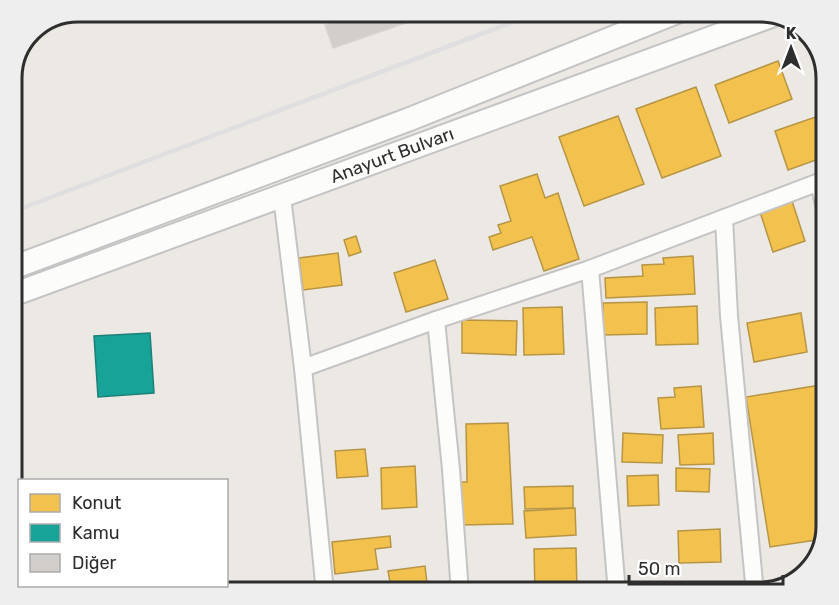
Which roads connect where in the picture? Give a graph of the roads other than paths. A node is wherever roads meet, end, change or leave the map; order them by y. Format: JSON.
{"nodes":[{"id":1,"x":652,"y":22,"type":"edge"},
{"id":2,"x":755,"y":22,"type":"edge"},
{"id":3,"x":816,"y":183,"type":"edge"},
{"id":4,"x":282,"y":197,"type":"junction"},
{"id":5,"x":724,"y":218,"type":"junction"},
{"id":6,"x":23,"y":264,"type":"edge"},
{"id":7,"x":590,"y":268,"type":"junction"},
{"id":8,"x":23,"y":291,"type":"edge"},
{"id":9,"x":436,"y":320,"type":"junction"},
{"id":10,"x":303,"y":368,"type":"junction"},
{"id":11,"x":324,"y":582,"type":"edge"},
{"id":12,"x":459,"y":582,"type":"edge"},
{"id":13,"x":616,"y":582,"type":"edge"},
{"id":14,"x":754,"y":582,"type":"edge"}],
"edges":[{"from":1,"to":6,"type":"main road","name":"Anayurt Bulvarı"},
{"from":2,"to":4,"type":"main road","name":"Anayurt Bulvarı"},
{"from":3,"to":5,"type":"street"},
{"from":4,"to":8,"type":"main road","name":"Anayurt Bulvarı"},
{"from":4,"to":10,"type":"street"},
{"from":5,"to":7,"type":"street"},
{"from":5,"to":14,"type":"street"},
{"from":7,"to":9,"type":"street"},
{"from":7,"to":13,"type":"street"},
{"from":9,"to":10,"type":"street"},
{"from":9,"to":12,"type":"street"},
{"from":10,"to":11,"type":"street"}]}
